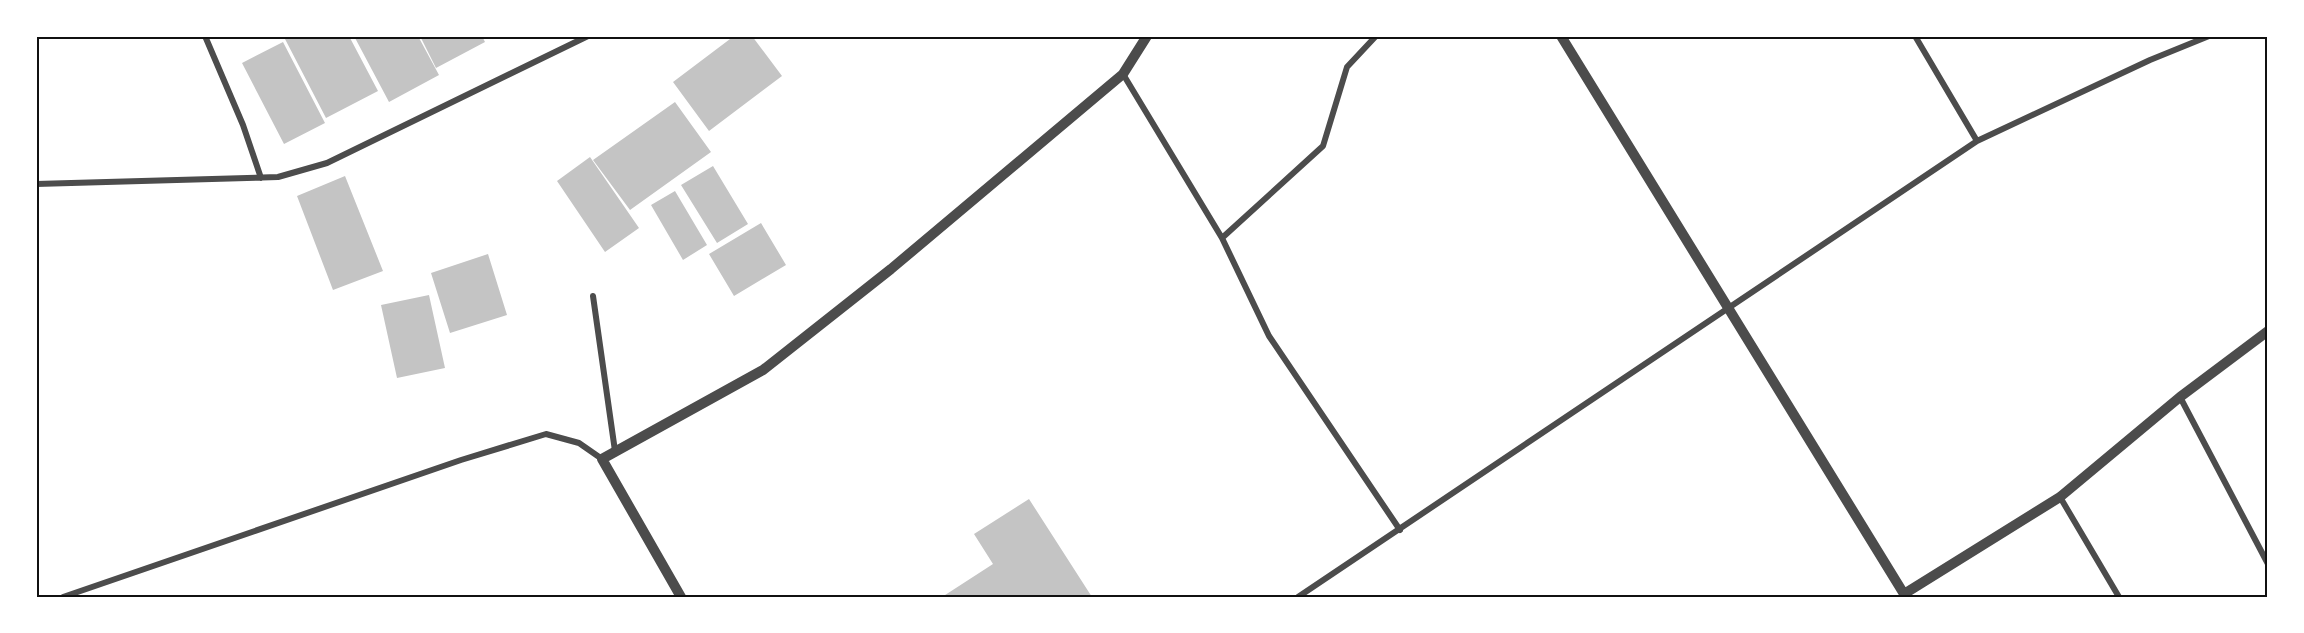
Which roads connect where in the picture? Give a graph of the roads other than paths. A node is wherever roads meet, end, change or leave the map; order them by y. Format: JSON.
{"nodes":[{"id":1,"x":205,"y":36,"type":"edge"},
{"id":2,"x":588,"y":36,"type":"edge"},
{"id":3,"x":1147,"y":36,"type":"edge"},
{"id":4,"x":1376,"y":36,"type":"edge"},
{"id":5,"x":1561,"y":36,"type":"edge"},
{"id":6,"x":1915,"y":36,"type":"edge"},
{"id":7,"x":2209,"y":36,"type":"edge"},
{"id":8,"x":1123,"y":74,"type":"junction"},
{"id":9,"x":1977,"y":141,"type":"junction"},
{"id":10,"x":261,"y":178,"type":"junction"},
{"id":11,"x":36,"y":184,"type":"edge"},
{"id":12,"x":1222,"y":238,"type":"junction"},
{"id":13,"x":593,"y":296,"type":"dead end"},
{"id":14,"x":1729,"y":308,"type":"junction"},
{"id":15,"x":2268,"y":331,"type":"edge"},
{"id":16,"x":2181,"y":397,"type":"junction"},
{"id":17,"x":615,"y":451,"type":"junction"},
{"id":18,"x":602,"y":459,"type":"junction"},
{"id":19,"x":2060,"y":496,"type":"junction"},
{"id":20,"x":1400,"y":530,"type":"junction"},
{"id":21,"x":2268,"y":564,"type":"edge"},
{"id":22,"x":1902,"y":596,"type":"edge"},
{"id":23,"x":63,"y":597,"type":"edge"},
{"id":24,"x":681,"y":597,"type":"edge"},
{"id":25,"x":1298,"y":597,"type":"edge"},
{"id":26,"x":2119,"y":597,"type":"edge"}],
"edges":[{"from":1,"to":10,"type":"street"},
{"from":2,"to":10,"type":"street"},
{"from":3,"to":8,"type":"street"},
{"from":4,"to":12,"type":"street"},
{"from":5,"to":14,"type":"street"},
{"from":6,"to":9,"type":"street"},
{"from":7,"to":9,"type":"street"},
{"from":8,"to":12,"type":"street"},
{"from":8,"to":17,"type":"street"},
{"from":9,"to":14,"type":"street"},
{"from":10,"to":11,"type":"street"},
{"from":12,"to":20,"type":"street"},
{"from":13,"to":17,"type":"street"},
{"from":14,"to":20,"type":"street"},
{"from":14,"to":22,"type":"street"},
{"from":15,"to":16,"type":"street"},
{"from":16,"to":19,"type":"street"},
{"from":16,"to":21,"type":"street"},
{"from":17,"to":18,"type":"street"},
{"from":18,"to":23,"type":"street"},
{"from":18,"to":24,"type":"street"},
{"from":19,"to":22,"type":"street"},
{"from":19,"to":26,"type":"street"},
{"from":20,"to":25,"type":"street"}]}
